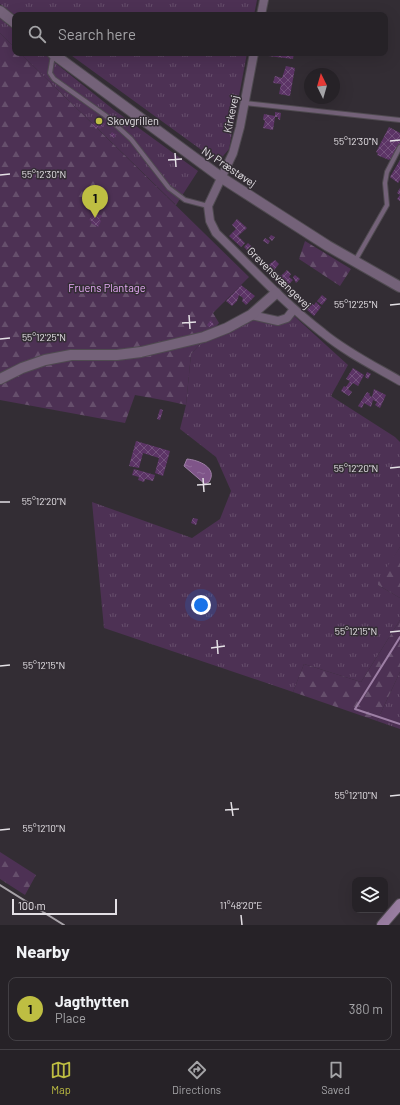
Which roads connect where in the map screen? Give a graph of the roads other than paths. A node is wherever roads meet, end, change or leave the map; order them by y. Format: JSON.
{"nodes":[{"id":1,"x":264,"y":0,"type":"edge"},
{"id":2,"x":0,"y":11,"type":"edge"},
{"id":3,"x":262,"y":12,"type":"edge"},
{"id":4,"x":12,"y":21,"type":"edge"},
{"id":5,"x":52,"y":56,"type":"edge"},
{"id":6,"x":55,"y":56,"type":"edge"},
{"id":7,"x":253,"y":56,"type":"edge"},
{"id":8,"x":245,"y":103,"type":"junction"},
{"id":9,"x":400,"y":120,"type":"edge"},
{"id":10,"x":400,"y":147,"type":"edge"},
{"id":11,"x":222,"y":178,"type":"junction"},
{"id":12,"x":208,"y":206,"type":"junction"},
{"id":13,"x":354,"y":261,"type":"junction"},
{"id":14,"x":400,"y":287,"type":"edge"},
{"id":15,"x":276,"y":293,"type":"junction"},
{"id":16,"x":294,"y":309,"type":"junction"},
{"id":17,"x":251,"y":315,"type":"junction"},
{"id":18,"x":0,"y":379,"type":"edge"},
{"id":19,"x":400,"y":381,"type":"edge"},
{"id":20,"x":400,"y":904,"type":"edge"},
{"id":21,"x":382,"y":925,"type":"edge"}],
"edges":[{"from":1,"to":3,"type":"street"},
{"from":2,"to":4,"type":"street"},
{"from":5,"to":12,"type":"lane","name":"Ny Præstøvej"},
{"from":6,"to":11,"type":"street","name":"Ny Præstøvej"},
{"from":7,"to":8,"type":"street","name":"Kirkevej"},
{"from":8,"to":9,"type":"lane"},
{"from":8,"to":11,"type":"street","name":"Kirkevej"},
{"from":10,"to":13,"type":"lane"},
{"from":11,"to":12,"type":"street"},
{"from":11,"to":13,"type":"street","name":"Ny Præstøvej"},
{"from":12,"to":15,"type":"street","name":"Grevensvængevej"},
{"from":13,"to":14,"type":"street","name":"Ny Præstøvej"},
{"from":15,"to":16,"type":"street","name":"Grevensvængevej"},
{"from":15,"to":17,"type":"street"},
{"from":16,"to":17,"type":"street"},
{"from":16,"to":19,"type":"street","name":"Grevensvængevej"},
{"from":17,"to":18,"type":"street"},
{"from":20,"to":21,"type":"main road"}]}
